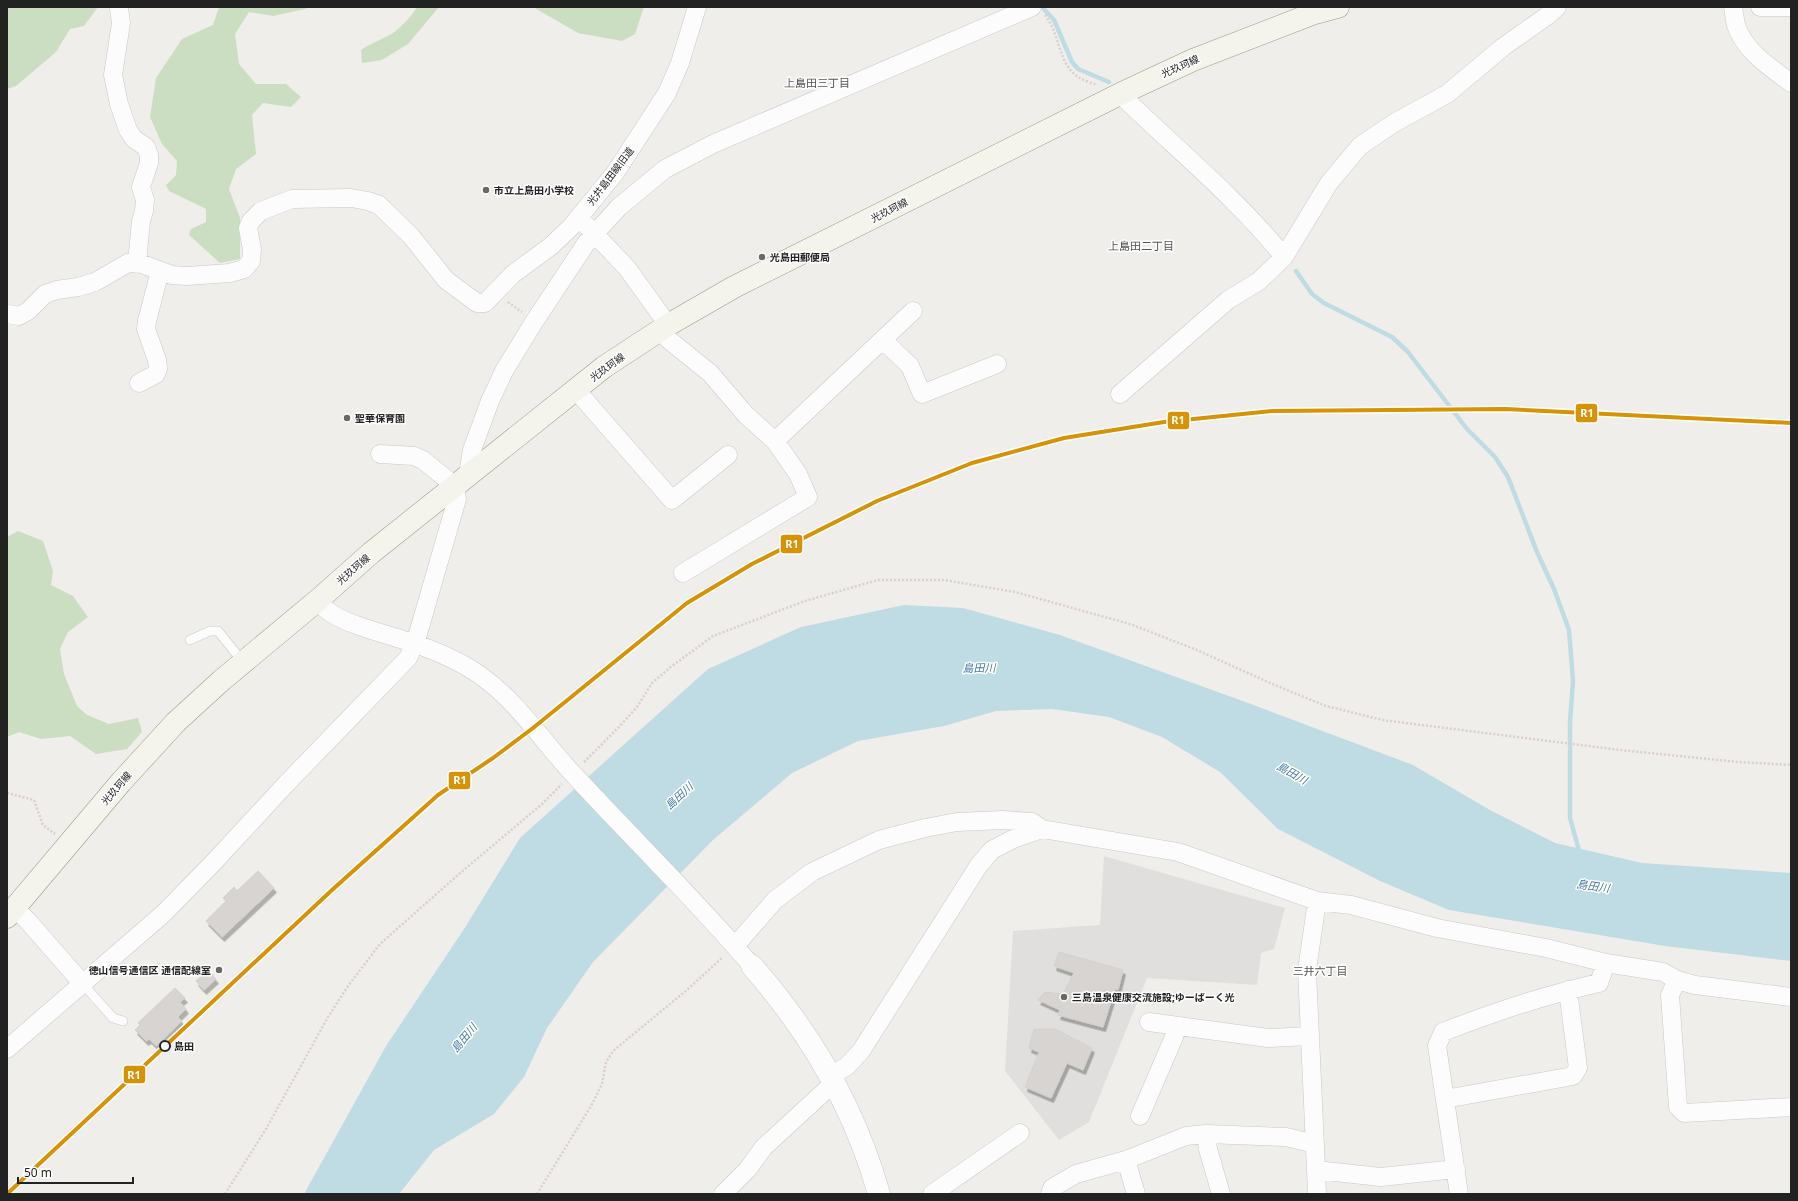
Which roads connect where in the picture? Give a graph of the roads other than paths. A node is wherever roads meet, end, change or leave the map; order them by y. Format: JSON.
{"nodes":[{"id":1,"x":697,"y":7,"type":"edge"},
{"id":2,"x":1338,"y":7,"type":"edge"},
{"id":3,"x":1558,"y":7,"type":"edge"},
{"id":4,"x":1734,"y":7,"type":"edge"},
{"id":5,"x":1760,"y":7,"type":"edge"},
{"id":6,"x":119,"y":8,"type":"edge"},
{"id":7,"x":1791,"y":8,"type":"edge"},
{"id":8,"x":1036,"y":9,"type":"edge"},
{"id":9,"x":1306,"y":11,"type":"edge"},
{"id":10,"x":1791,"y":83,"type":"edge"},
{"id":11,"x":1120,"y":94,"type":"junction"},
{"id":12,"x":579,"y":218,"type":"junction"},
{"id":13,"x":594,"y":233,"type":"junction"},
{"id":14,"x":1284,"y":257,"type":"junction"},
{"id":15,"x":137,"y":263,"type":"junction"},
{"id":16,"x":160,"y":271,"type":"junction"},
{"id":17,"x":913,"y":312,"type":"dead end"},
{"id":18,"x":7,"y":314,"type":"edge"},
{"id":19,"x":664,"y":328,"type":"junction"},
{"id":20,"x":883,"y":340,"type":"junction"},
{"id":21,"x":997,"y":364,"type":"dead end"},
{"id":22,"x":138,"y":383,"type":"dead end"},
{"id":23,"x":576,"y":390,"type":"junction"},
{"id":24,"x":1120,"y":394,"type":"dead end"},
{"id":25,"x":775,"y":441,"type":"junction"},
{"id":26,"x":380,"y":454,"type":"dead end"},
{"id":27,"x":728,"y":455,"type":"dead end"},
{"id":28,"x":462,"y":481,"type":"junction"},
{"id":29,"x":683,"y":572,"type":"dead end"},
{"id":30,"x":318,"y":600,"type":"junction"},
{"id":31,"x":190,"y":640,"type":"dead end"},
{"id":32,"x":415,"y":644,"type":"junction"},
{"id":33,"x":243,"y":662,"type":"junction"},
{"id":34,"x":1042,"y":829,"type":"junction"},
{"id":35,"x":1317,"y":901,"type":"junction"},
{"id":36,"x":11,"y":913,"type":"edge"},
{"id":37,"x":730,"y":940,"type":"junction"},
{"id":38,"x":1606,"y":963,"type":"junction"},
{"id":39,"x":752,"y":966,"type":"joint"},
{"id":40,"x":1677,"y":980,"type":"junction"},
{"id":41,"x":82,"y":983,"type":"junction"},
{"id":42,"x":1568,"y":990,"type":"junction"},
{"id":43,"x":1791,"y":997,"type":"edge"},
{"id":44,"x":123,"y":1021,"type":"dead end"},
{"id":45,"x":1149,"y":1022,"type":"dead end"},
{"id":46,"x":1177,"y":1026,"type":"junction"},
{"id":47,"x":1310,"y":1036,"type":"junction"},
{"id":48,"x":7,"y":1049,"type":"edge"},
{"id":49,"x":833,"y":1080,"type":"junction"},
{"id":50,"x":1445,"y":1099,"type":"junction"},
{"id":51,"x":1791,"y":1107,"type":"edge"},
{"id":52,"x":1140,"y":1116,"type":"dead end"},
{"id":53,"x":1020,"y":1132,"type":"dead end"},
{"id":54,"x":1206,"y":1134,"type":"junction"},
{"id":55,"x":1315,"y":1144,"type":"junction"},
{"id":56,"x":1126,"y":1160,"type":"junction"},
{"id":57,"x":1456,"y":1169,"type":"junction"},
{"id":58,"x":1316,"y":1170,"type":"junction"},
{"id":59,"x":723,"y":1194,"type":"edge"},
{"id":60,"x":879,"y":1194,"type":"edge"},
{"id":61,"x":932,"y":1194,"type":"edge"},
{"id":62,"x":1050,"y":1194,"type":"edge"},
{"id":63,"x":1136,"y":1194,"type":"edge"},
{"id":64,"x":1221,"y":1194,"type":"edge"},
{"id":65,"x":1317,"y":1194,"type":"edge"},
{"id":66,"x":1459,"y":1194,"type":"edge"}],
"edges":[{"from":1,"to":12,"type":"street","name":"光井島田線旧道"},
{"from":2,"to":9,"type":"main road","name":"光玖珂線"},
{"from":3,"to":14,"type":"street"},
{"from":4,"to":10,"type":"street"},
{"from":5,"to":7,"type":"street"},
{"from":6,"to":15,"type":"street"},
{"from":8,"to":13,"type":"street"},
{"from":9,"to":11,"type":"main road","name":"光玖珂線"},
{"from":11,"to":14,"type":"street"},
{"from":11,"to":19,"type":"main road","name":"光玖珂線"},
{"from":12,"to":13,"type":"street"},
{"from":12,"to":16,"type":"street","name":"光井島田線旧道"},
{"from":13,"to":19,"type":"street"},
{"from":13,"to":28,"type":"street"},
{"from":14,"to":24,"type":"street"},
{"from":15,"to":16,"type":"street","name":"光井島田線旧道"},
{"from":15,"to":18,"type":"street"},
{"from":16,"to":22,"type":"street"},
{"from":17,"to":20,"type":"street"},
{"from":19,"to":23,"type":"main road","name":"光玖珂線"},
{"from":19,"to":25,"type":"street"},
{"from":20,"to":21,"type":"street"},
{"from":20,"to":25,"type":"street"},
{"from":23,"to":27,"type":"street"},
{"from":23,"to":28,"type":"main road","name":"光玖珂線"},
{"from":25,"to":29,"type":"street"},
{"from":26,"to":28,"type":"street"},
{"from":28,"to":30,"type":"main road","name":"光玖珂線"},
{"from":28,"to":32,"type":"street"},
{"from":30,"to":32,"type":"street"},
{"from":30,"to":33,"type":"main road","name":"光玖珂線"},
{"from":31,"to":33,"type":"lane"},
{"from":32,"to":37,"type":"street"},
{"from":32,"to":41,"type":"street"},
{"from":33,"to":36,"type":"main road","name":"光玖珂線"},
{"from":34,"to":35,"type":"street"},
{"from":34,"to":37,"type":"street"},
{"from":34,"to":49,"type":"street"},
{"from":35,"to":38,"type":"street"},
{"from":35,"to":47,"type":"street"},
{"from":36,"to":41,"type":"street"},
{"from":37,"to":39,"type":"street"},
{"from":38,"to":40,"type":"street"},
{"from":38,"to":42,"type":"street"},
{"from":39,"to":49,"type":"street"},
{"from":40,"to":43,"type":"street"},
{"from":40,"to":51,"type":"street"},
{"from":41,"to":44,"type":"lane"},
{"from":41,"to":48,"type":"street"},
{"from":42,"to":50,"type":"street"},
{"from":42,"to":50,"type":"street"},
{"from":45,"to":46,"type":"street"},
{"from":46,"to":47,"type":"street"},
{"from":46,"to":52,"type":"street"},
{"from":47,"to":55,"type":"street"},
{"from":49,"to":59,"type":"street"},
{"from":49,"to":60,"type":"street"},
{"from":50,"to":57,"type":"street"},
{"from":53,"to":61,"type":"street"},
{"from":54,"to":55,"type":"street"},
{"from":54,"to":56,"type":"street"},
{"from":54,"to":64,"type":"street"},
{"from":55,"to":58,"type":"street"},
{"from":56,"to":62,"type":"street"},
{"from":56,"to":63,"type":"street"},
{"from":57,"to":58,"type":"street"},
{"from":57,"to":66,"type":"street"},
{"from":58,"to":65,"type":"street"}]}
